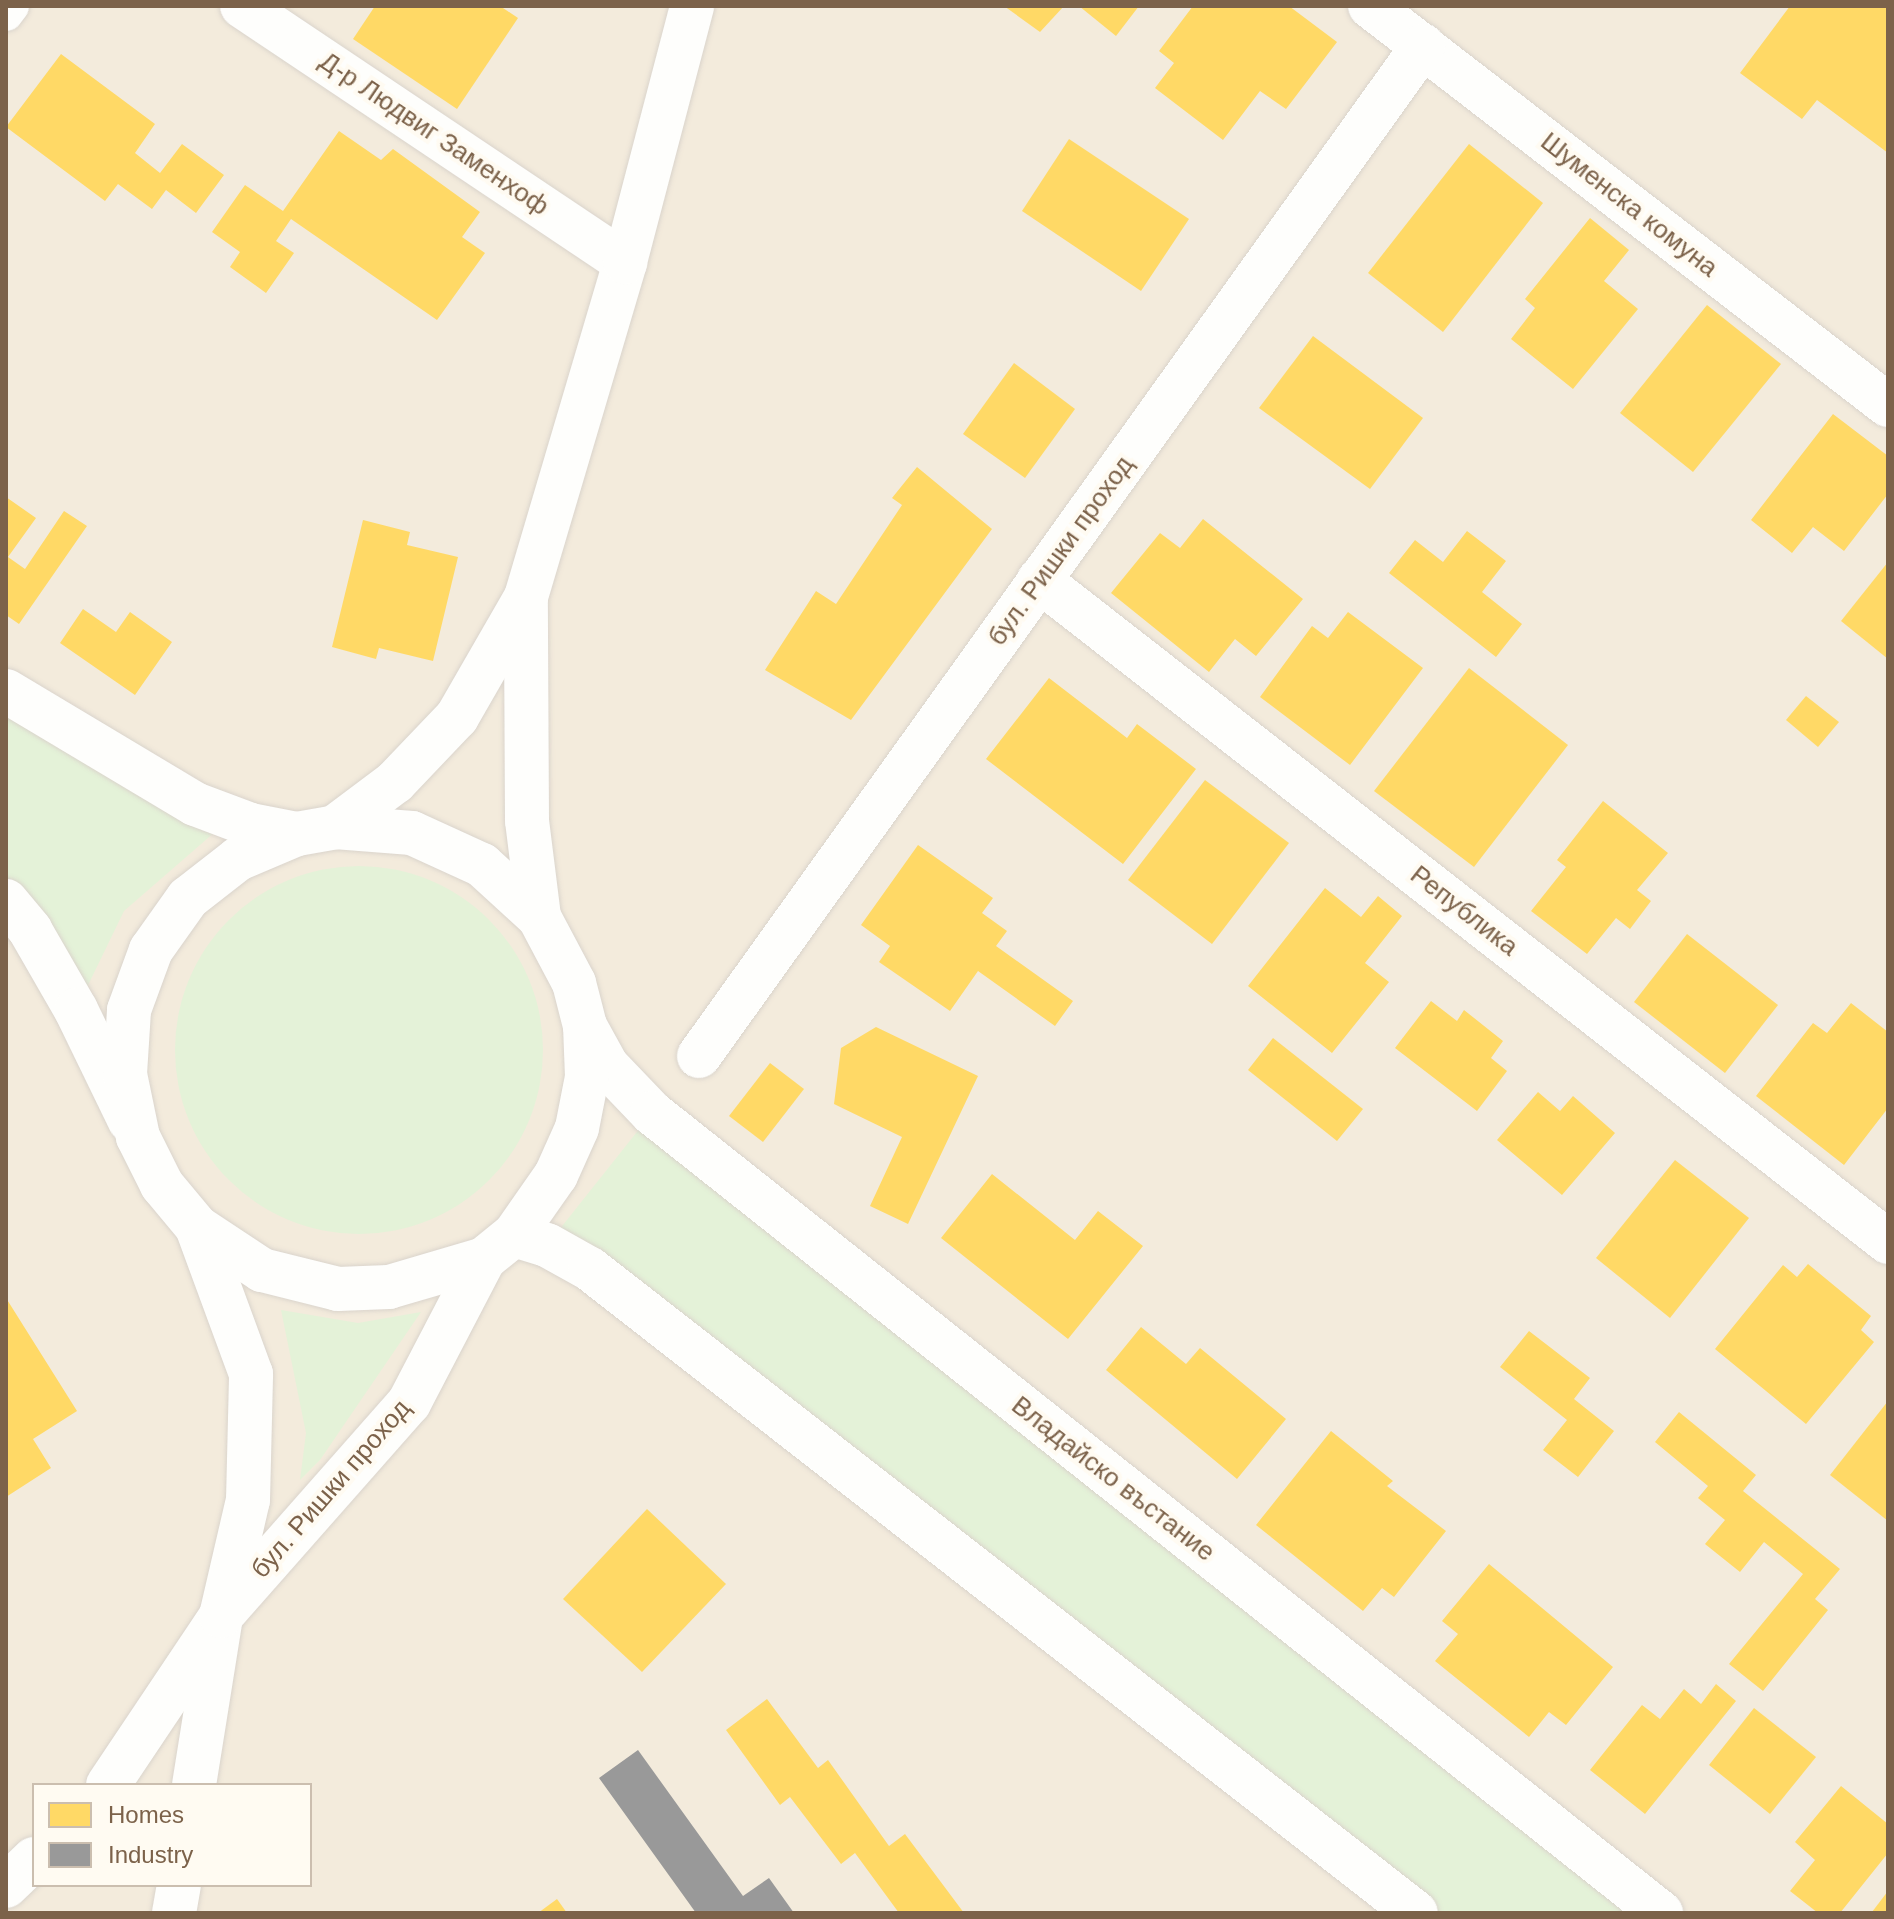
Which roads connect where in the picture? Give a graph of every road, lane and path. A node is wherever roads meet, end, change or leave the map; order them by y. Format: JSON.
{"nodes":[{"id":1,"x":12,"y":6,"type":"edge"},
{"id":2,"x":242,"y":6,"type":"edge"},
{"id":3,"x":692,"y":6,"type":"edge"},
{"id":4,"x":1370,"y":6,"type":"edge"},
{"id":5,"x":6,"y":14,"type":"edge"},
{"id":6,"x":1423,"y":46,"type":"junction"},
{"id":7,"x":625,"y":262,"type":"junction"},
{"id":8,"x":1888,"y":405,"type":"edge"},
{"id":9,"x":1039,"y":580,"type":"junction"},
{"id":10,"x":526,"y":597,"type":"junction"},
{"id":11,"x":6,"y":691,"type":"edge"},
{"id":12,"x":316,"y":831,"type":"junction"},
{"id":13,"x":6,"y":901,"type":"edge"},
{"id":14,"x":539,"y":917,"type":"junction"},
{"id":15,"x":585,"y":1026,"type":"junction"},
{"id":16,"x":699,"y":1056,"type":"dead end"},
{"id":17,"x":138,"y":1137,"type":"junction"},
{"id":18,"x":197,"y":1227,"type":"junction"},
{"id":19,"x":1888,"y":1242,"type":"edge"},
{"id":20,"x":499,"y":1247,"type":"junction"},
{"id":21,"x":221,"y":1616,"type":"junction"},
{"id":22,"x":109,"y":1783,"type":"edge"},
{"id":23,"x":194,"y":1783,"type":"edge"},
{"id":24,"x":32,"y":1861,"type":"edge"},
{"id":25,"x":6,"y":1886,"type":"edge"},
{"id":26,"x":179,"y":1887,"type":"edge"},
{"id":27,"x":174,"y":1913,"type":"edge"},
{"id":28,"x":1416,"y":1913,"type":"edge"},
{"id":29,"x":1661,"y":1913,"type":"edge"}],
"edges":[{"from":1,"to":5,"type":"lane"},
{"from":2,"to":7,"type":"street","name":"Д-р Людвиг Заменхоф"},
{"from":3,"to":7,"type":"street","name":"бул. Ришки проход"},
{"from":4,"to":6,"type":"street","name":"Шуменска комуна"},
{"from":6,"to":8,"type":"street","name":"Шуменска комуна"},
{"from":6,"to":9,"type":"street","name":"бул. Ришки проход"},
{"from":7,"to":10,"type":"street","name":"бул. Ришки проход"},
{"from":9,"to":16,"type":"street","name":"бул. Ришки проход"},
{"from":9,"to":19,"type":"street","name":"Република"},
{"from":10,"to":12,"type":"street","name":"бул. Ришки проход"},
{"from":10,"to":14,"type":"street","name":"бул. Ришки проход"},
{"from":11,"to":12,"type":"street"},
{"from":12,"to":14,"type":"street"},
{"from":12,"to":17,"type":"street","name":"бул. Ришки проход"},
{"from":13,"to":17,"type":"street"},
{"from":14,"to":15,"type":"street","name":"бул. Ришки проход"},
{"from":15,"to":20,"type":"street","name":"бул. Ришки проход"},
{"from":15,"to":29,"type":"street","name":"Владайско въстание"},
{"from":17,"to":18,"type":"street","name":"бул. Ришки проход"},
{"from":18,"to":20,"type":"street"},
{"from":18,"to":21,"type":"street","name":"бул. Ришки проход"},
{"from":20,"to":21,"type":"street","name":"бул. Ришки проход"},
{"from":20,"to":28,"type":"street"},
{"from":21,"to":22,"type":"street","name":"бул. Ришки проход"},
{"from":21,"to":23,"type":"street"},
{"from":24,"to":25,"type":"street"},
{"from":26,"to":27,"type":"street"}]}
